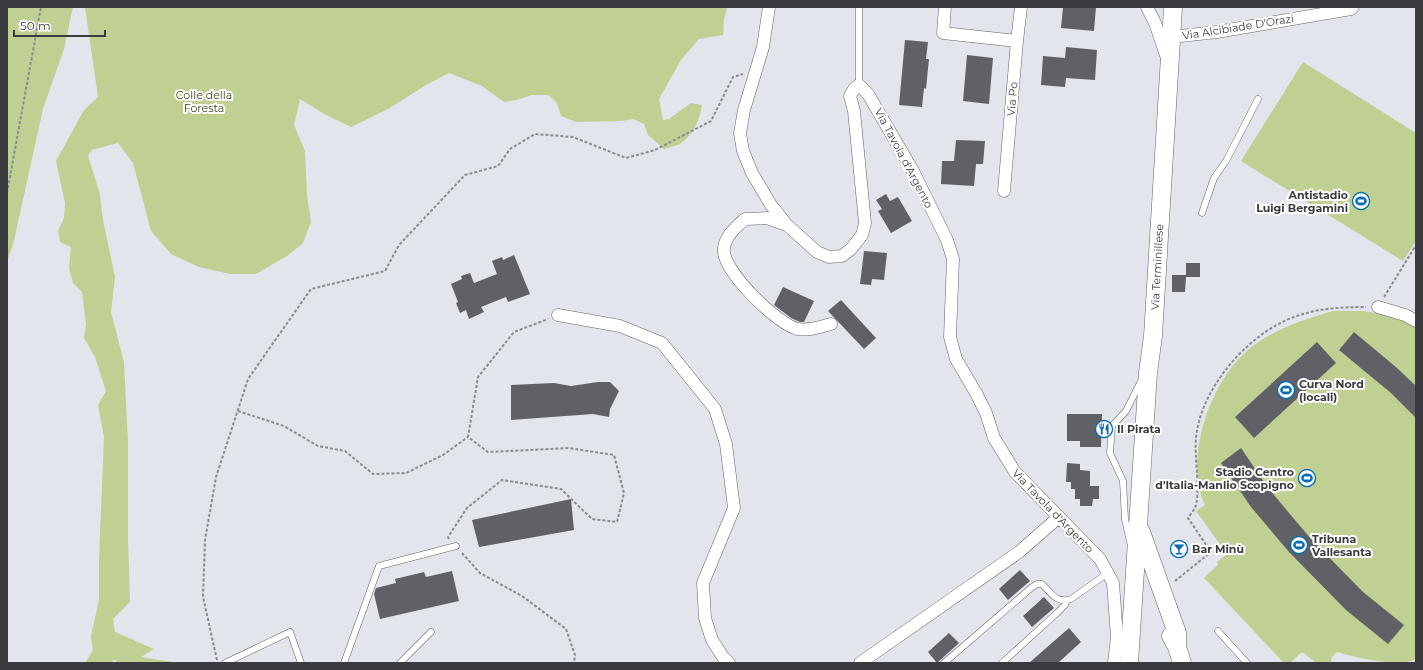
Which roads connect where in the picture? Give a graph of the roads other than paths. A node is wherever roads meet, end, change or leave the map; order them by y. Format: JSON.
{"nodes":[{"id":1,"x":769,"y":7,"type":"edge"},
{"id":2,"x":859,"y":7,"type":"edge"},
{"id":3,"x":945,"y":7,"type":"edge"},
{"id":4,"x":1021,"y":7,"type":"edge"},
{"id":5,"x":1147,"y":7,"type":"edge"},
{"id":6,"x":1173,"y":7,"type":"edge"},
{"id":7,"x":1353,"y":7,"type":"edge"},
{"id":8,"x":1171,"y":37,"type":"junction"},
{"id":9,"x":1017,"y":41,"type":"junction"},
{"id":10,"x":1169,"y":64,"type":"junction"},
{"id":11,"x":859,"y":85,"type":"junction"},
{"id":12,"x":1258,"y":99,"type":"dead end"},
{"id":13,"x":1004,"y":191,"type":"dead end"},
{"id":14,"x":1202,"y":214,"type":"dead end"},
{"id":15,"x":787,"y":225,"type":"junction"},
{"id":16,"x":1378,"y":307,"type":"road end"},
{"id":17,"x":558,"y":315,"type":"road end"},
{"id":18,"x":1416,"y":321,"type":"edge"},
{"id":19,"x":831,"y":324,"type":"dead end"},
{"id":20,"x":1148,"y":373,"type":"junction"},
{"id":21,"x":1058,"y":517,"type":"junction"},
{"id":22,"x":1138,"y":526,"type":"junction"},
{"id":23,"x":1137,"y":544,"type":"junction"},
{"id":24,"x":456,"y":546,"type":"road end"},
{"id":25,"x":1108,"y":574,"type":"junction"},
{"id":26,"x":1134,"y":590,"type":"junction"},
{"id":27,"x":1066,"y":601,"type":"junction"},
{"id":28,"x":1218,"y":631,"type":"dead end"},
{"id":29,"x":431,"y":632,"type":"dead end"},
{"id":30,"x":1179,"y":655,"type":"edge"},
{"id":31,"x":225,"y":663,"type":"edge"},
{"id":32,"x":301,"y":663,"type":"edge"},
{"id":33,"x":344,"y":663,"type":"edge"},
{"id":34,"x":400,"y":663,"type":"edge"},
{"id":35,"x":729,"y":663,"type":"edge"},
{"id":36,"x":860,"y":663,"type":"edge"},
{"id":37,"x":944,"y":663,"type":"edge"},
{"id":38,"x":1002,"y":663,"type":"edge"},
{"id":39,"x":1114,"y":663,"type":"edge"},
{"id":40,"x":1129,"y":663,"type":"edge"},
{"id":41,"x":1247,"y":663,"type":"edge"}],
"edges":[{"from":1,"to":15,"type":"street"},
{"from":2,"to":11,"type":"lane"},
{"from":3,"to":9,"type":"street"},
{"from":4,"to":9,"type":"street","name":"Via Po"},
{"from":5,"to":10,"type":"street"},
{"from":6,"to":8,"type":"main road","name":"Via Terminillese"},
{"from":7,"to":8,"type":"street","name":"Via Alcibiade D'Orazi"},
{"from":8,"to":10,"type":"main road","name":"Via Terminillese"},
{"from":9,"to":13,"type":"street","name":"Via Po"},
{"from":10,"to":20,"type":"main road","name":"Via Terminillese"},
{"from":11,"to":15,"type":"street"},
{"from":11,"to":21,"type":"street","name":"Via Tavola d'Argento"},
{"from":12,"to":14,"type":"lane"},
{"from":15,"to":19,"type":"street"},
{"from":16,"to":18,"type":"street"},
{"from":17,"to":35,"type":"street"},
{"from":20,"to":22,"type":"main road","name":"Via Terminillese"},
{"from":20,"to":23,"type":"lane"},
{"from":21,"to":25,"type":"street","name":"Via Tavola d'Argento"},
{"from":21,"to":36,"type":"street"},
{"from":22,"to":23,"type":"main road","name":"Via Terminillese"},
{"from":22,"to":30,"type":"main road"},
{"from":23,"to":26,"type":"main road","name":"Via Terminillese"},
{"from":24,"to":33,"type":"lane"},
{"from":25,"to":27,"type":"lane"},
{"from":25,"to":39,"type":"street","name":"Via Tavola d'Argento"},
{"from":26,"to":30,"type":"main road"},
{"from":26,"to":40,"type":"main road","name":"Via Terminillese"},
{"from":27,"to":37,"type":"lane"},
{"from":27,"to":38,"type":"lane"},
{"from":28,"to":41,"type":"lane"},
{"from":29,"to":34,"type":"lane"},
{"from":31,"to":32,"type":"lane"}]}
